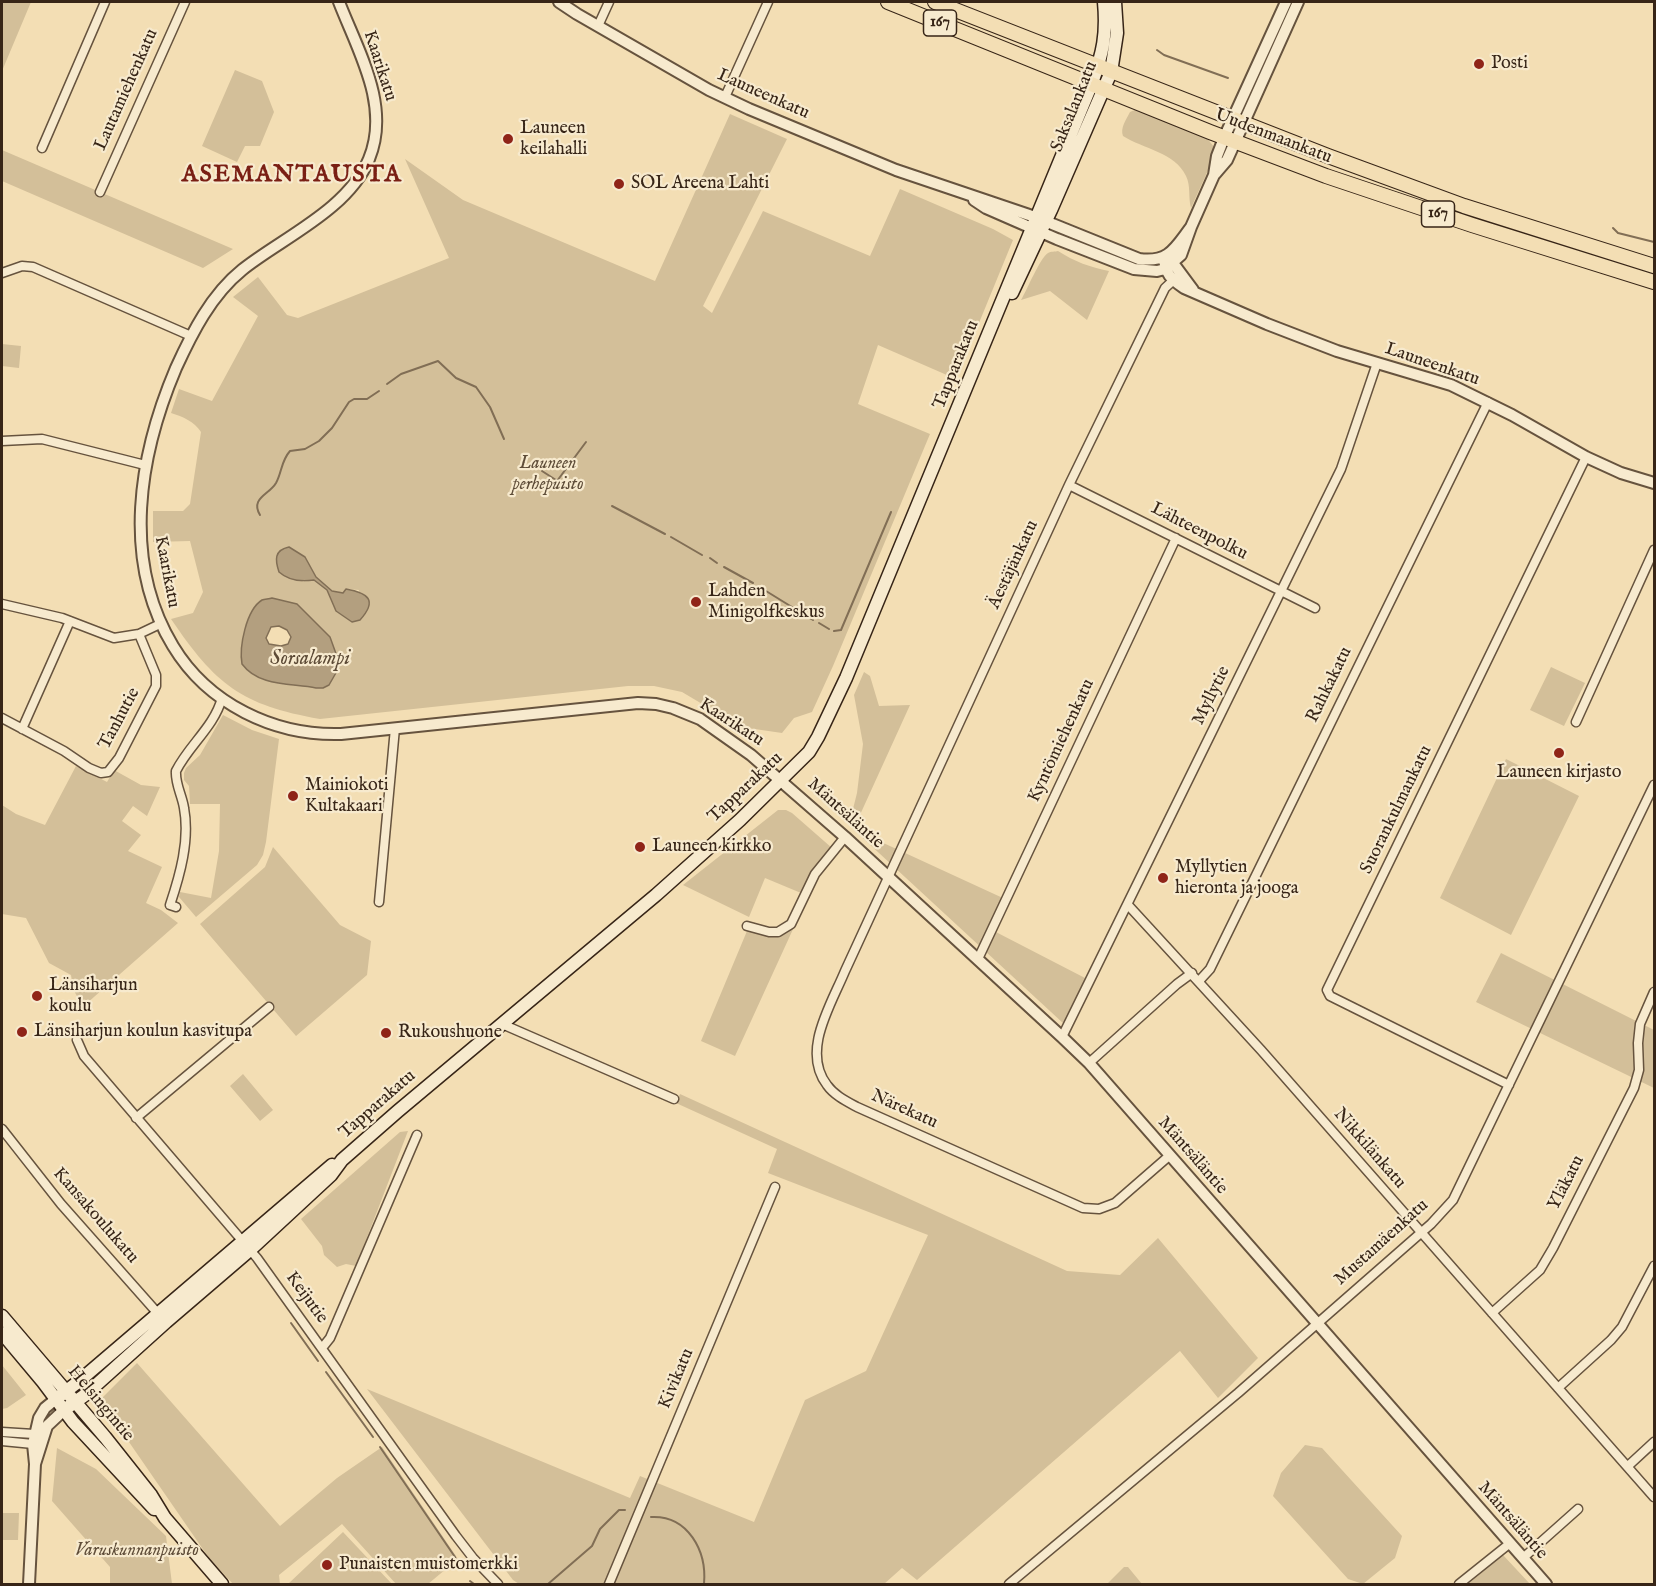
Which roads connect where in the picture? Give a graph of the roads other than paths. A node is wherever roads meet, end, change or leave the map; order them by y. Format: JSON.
{"nodes":[{"id":1,"x":105,"y":2,"type":"edge"},
{"id":2,"x":184,"y":2,"type":"edge"},
{"id":3,"x":339,"y":2,"type":"edge"},
{"id":4,"x":559,"y":2,"type":"edge"},
{"id":5,"x":609,"y":2,"type":"edge"},
{"id":6,"x":768,"y":2,"type":"edge"},
{"id":7,"x":888,"y":2,"type":"edge"},
{"id":8,"x":935,"y":2,"type":"edge"},
{"id":9,"x":1104,"y":2,"type":"edge"},
{"id":10,"x":1115,"y":2,"type":"edge"},
{"id":11,"x":1286,"y":2,"type":"edge"},
{"id":12,"x":1298,"y":2,"type":"edge"},
{"id":13,"x":598,"y":26,"type":"junction"},
{"id":14,"x":1104,"y":69,"type":"junction"},
{"id":15,"x":1098,"y":86,"type":"junction"},
{"id":16,"x":725,"y":97,"type":"junction"},
{"id":17,"x":1238,"y":122,"type":"junction"},
{"id":18,"x":1230,"y":140,"type":"junction"},
{"id":19,"x":42,"y":148,"type":"dead end"},
{"id":20,"x":100,"y":192,"type":"dead end"},
{"id":21,"x":1038,"y":224,"type":"junction"},
{"id":22,"x":1167,"y":263,"type":"junction"},
{"id":23,"x":1654,"y":266,"type":"edge"},
{"id":24,"x":2,"y":273,"type":"edge"},
{"id":25,"x":1177,"y":277,"type":"junction"},
{"id":26,"x":1654,"y":282,"type":"edge"},
{"id":27,"x":191,"y":336,"type":"junction"},
{"id":28,"x":1377,"y":363,"type":"junction"},
{"id":29,"x":1488,"y":402,"type":"junction"},
{"id":30,"x":2,"y":441,"type":"edge"},
{"id":31,"x":1586,"y":457,"type":"junction"},
{"id":32,"x":145,"y":465,"type":"junction"},
{"id":33,"x":1654,"y":483,"type":"edge"},
{"id":34,"x":1069,"y":485,"type":"junction"},
{"id":35,"x":1176,"y":538,"type":"junction"},
{"id":36,"x":1654,"y":550,"type":"edge"},
{"id":37,"x":1281,"y":591,"type":"junction"},
{"id":38,"x":2,"y":604,"type":"edge"},
{"id":39,"x":1315,"y":608,"type":"dead end"},
{"id":40,"x":70,"y":621,"type":"junction"},
{"id":41,"x":160,"y":624,"type":"junction"},
{"id":42,"x":139,"y":634,"type":"junction"},
{"id":43,"x":222,"y":698,"type":"junction"},
{"id":44,"x":2,"y":718,"type":"edge"},
{"id":45,"x":1576,"y":722,"type":"dead end"},
{"id":46,"x":395,"y":728,"type":"junction"},
{"id":47,"x":22,"y":729,"type":"junction"},
{"id":48,"x":782,"y":780,"type":"junction"},
{"id":49,"x":1654,"y":785,"type":"edge"},
{"id":50,"x":845,"y":837,"type":"junction"},
{"id":51,"x":889,"y":877,"type":"junction"},
{"id":52,"x":379,"y":902,"type":"dead end"},
{"id":53,"x":1128,"y":904,"type":"junction"},
{"id":54,"x":176,"y":907,"type":"dead end"},
{"id":55,"x":747,"y":926,"type":"dead end"},
{"id":56,"x":978,"y":959,"type":"junction"},
{"id":57,"x":1192,"y":973,"type":"junction"},
{"id":58,"x":1199,"y":981,"type":"junction"},
{"id":59,"x":1654,"y":992,"type":"edge"},
{"id":60,"x":268,"y":1007,"type":"dead end"},
{"id":61,"x":502,"y":1024,"type":"junction"},
{"id":62,"x":1062,"y":1036,"type":"junction"},
{"id":63,"x":77,"y":1040,"type":"dead end"},
{"id":64,"x":1089,"y":1063,"type":"junction"},
{"id":65,"x":1509,"y":1085,"type":"junction"},
{"id":66,"x":674,"y":1098,"type":"dead end"},
{"id":67,"x":136,"y":1118,"type":"junction"},
{"id":68,"x":2,"y":1129,"type":"edge"},
{"id":69,"x":417,"y":1135,"type":"dead end"},
{"id":70,"x":1169,"y":1156,"type":"junction"},
{"id":71,"x":775,"y":1187,"type":"dead end"},
{"id":72,"x":1421,"y":1233,"type":"junction"},
{"id":73,"x":246,"y":1246,"type":"junction"},
{"id":74,"x":1654,"y":1266,"type":"edge"},
{"id":75,"x":1492,"y":1313,"type":"junction"},
{"id":76,"x":2,"y":1316,"type":"edge"},
{"id":77,"x":162,"y":1318,"type":"junction"},
{"id":78,"x":1317,"y":1323,"type":"junction"},
{"id":79,"x":2,"y":1333,"type":"edge"},
{"id":80,"x":322,"y":1348,"type":"junction"},
{"id":81,"x":1558,"y":1388,"type":"junction"},
{"id":82,"x":66,"y":1391,"type":"junction"},
{"id":83,"x":56,"y":1399,"type":"junction"},
{"id":84,"x":76,"y":1402,"type":"junction"},
{"id":85,"x":64,"y":1410,"type":"junction"},
{"id":86,"x":2,"y":1432,"type":"edge"},
{"id":87,"x":36,"y":1439,"type":"junction"},
{"id":88,"x":2,"y":1441,"type":"edge"},
{"id":89,"x":1654,"y":1442,"type":"edge"},
{"id":90,"x":1628,"y":1466,"type":"junction"},
{"id":91,"x":1654,"y":1497,"type":"edge"},
{"id":92,"x":1578,"y":1509,"type":"dead end"},
{"id":93,"x":165,"y":1518,"type":"junction"},
{"id":94,"x":1509,"y":1544,"type":"junction"},
{"id":95,"x":1523,"y":1558,"type":"junction"},
{"id":96,"x":29,"y":1584,"type":"edge"},
{"id":97,"x":222,"y":1584,"type":"edge"},
{"id":98,"x":498,"y":1584,"type":"edge"},
{"id":99,"x":609,"y":1584,"type":"edge"},
{"id":100,"x":1009,"y":1584,"type":"edge"},
{"id":101,"x":1459,"y":1584,"type":"edge"},
{"id":102,"x":1546,"y":1584,"type":"edge"}],
"edges":[{"from":1,"to":19,"type":"street"},
{"from":2,"to":20,"type":"street","name":"Lautamiehenkatu"},
{"from":3,"to":27,"type":"street","name":"Kaarikatu"},
{"from":4,"to":13,"type":"street","name":"Launeenkatu"},
{"from":5,"to":13,"type":"street"},
{"from":6,"to":16,"type":"street"},
{"from":7,"to":15,"type":"main road","name":"Uudenmaankatu","number":"167"},
{"from":8,"to":14,"type":"main road","name":"Uudenmaankatu","number":"167"},
{"from":9,"to":14,"type":"main road","name":"Saksalankatu"},
{"from":10,"to":14,"type":"main road","name":"Saksalankatu"},
{"from":11,"to":17,"type":"street"},
{"from":12,"to":17,"type":"street"},
{"from":13,"to":16,"type":"street","name":"Launeenkatu"},
{"from":14,"to":15,"type":"main road","name":"Saksalankatu"},
{"from":14,"to":17,"type":"main road","name":"Uudenmaankatu","number":"167"},
{"from":15,"to":18,"type":"main road","name":"Uudenmaankatu","number":"167"},
{"from":15,"to":21,"type":"main road","name":"Saksalankatu"},
{"from":16,"to":21,"type":"street","name":"Launeenkatu"},
{"from":17,"to":18,"type":"street"},
{"from":17,"to":23,"type":"main road","name":"Uudenmaankatu","number":"167"},
{"from":18,"to":22,"type":"street"},
{"from":18,"to":26,"type":"main road","name":"Uudenmaankatu","number":"167"},
{"from":21,"to":22,"type":"street","name":"Launeenkatu"},
{"from":21,"to":48,"type":"main road","name":"Tapparakatu"},
{"from":22,"to":25,"type":"street","name":"Launeenkatu"},
{"from":24,"to":27,"type":"street"},
{"from":25,"to":28,"type":"street","name":"Launeenkatu"},
{"from":25,"to":34,"type":"street","name":"Äestäjänkatu"},
{"from":27,"to":32,"type":"street","name":"Kaarikatu"},
{"from":28,"to":29,"type":"street","name":"Launeenkatu"},
{"from":28,"to":37,"type":"street","name":"Myllytie"},
{"from":29,"to":31,"type":"street","name":"Launeenkatu"},
{"from":29,"to":58,"type":"street","name":"Rahkakatu"},
{"from":30,"to":32,"type":"street"},
{"from":31,"to":33,"type":"street","name":"Launeenkatu"},
{"from":31,"to":65,"type":"street","name":"Suorankulmankatu"},
{"from":32,"to":41,"type":"street","name":"Kaarikatu"},
{"from":34,"to":35,"type":"street","name":"Lähteenpolku"},
{"from":34,"to":51,"type":"street","name":"Äestäjänkatu"},
{"from":35,"to":37,"type":"street","name":"Lähteenpolku"},
{"from":35,"to":56,"type":"street","name":"Kyntömiehenkatu"},
{"from":36,"to":45,"type":"street"},
{"from":37,"to":39,"type":"street","name":"Lähteenpolku"},
{"from":37,"to":53,"type":"street","name":"Myllytie"},
{"from":38,"to":40,"type":"street"},
{"from":40,"to":42,"type":"street"},
{"from":40,"to":47,"type":"street"},
{"from":41,"to":42,"type":"street"},
{"from":41,"to":43,"type":"street","name":"Kaarikatu"},
{"from":42,"to":47,"type":"street","name":"Tanhutie"},
{"from":43,"to":46,"type":"street","name":"Kaarikatu"},
{"from":43,"to":54,"type":"street"},
{"from":44,"to":47,"type":"street","name":"Tanhutie"},
{"from":46,"to":48,"type":"street","name":"Kaarikatu"},
{"from":46,"to":52,"type":"street"},
{"from":48,"to":50,"type":"street","name":"Mäntsäläntie"},
{"from":48,"to":61,"type":"main road","name":"Tapparakatu"},
{"from":49,"to":65,"type":"street","name":"Mustamäenkatu"},
{"from":50,"to":51,"type":"street","name":"Mäntsäläntie"},
{"from":50,"to":55,"type":"street"},
{"from":51,"to":56,"type":"street","name":"Mäntsäläntie"},
{"from":51,"to":70,"type":"street","name":"Närekatu"},
{"from":53,"to":57,"type":"street","name":"Nikkilänkatu"},
{"from":53,"to":62,"type":"street","name":"Myllytie"},
{"from":56,"to":62,"type":"street","name":"Mäntsäläntie"},
{"from":57,"to":58,"type":"street","name":"Nikkilänkatu"},
{"from":57,"to":64,"type":"street"},
{"from":58,"to":72,"type":"street","name":"Nikkilänkatu"},
{"from":59,"to":75,"type":"street","name":"Yläkatu"},
{"from":60,"to":67,"type":"street"},
{"from":61,"to":66,"type":"street"},
{"from":61,"to":73,"type":"main road","name":"Tapparakatu"},
{"from":62,"to":64,"type":"street","name":"Mäntsäläntie"},
{"from":63,"to":67,"type":"street","name":"Keijutie"},
{"from":64,"to":70,"type":"street","name":"Mäntsäläntie"},
{"from":65,"to":72,"type":"street","name":"Mustamäenkatu"},
{"from":67,"to":73,"type":"street","name":"Keijutie"},
{"from":68,"to":77,"type":"street","name":"Kansakoulukatu"},
{"from":69,"to":80,"type":"street"},
{"from":70,"to":78,"type":"street","name":"Mäntsäläntie"},
{"from":71,"to":99,"type":"street","name":"Kivikatu"},
{"from":72,"to":75,"type":"street","name":"Nikkilänkatu"},
{"from":72,"to":78,"type":"street","name":"Mustamäenkatu"},
{"from":73,"to":77,"type":"main road","name":"Tapparakatu"},
{"from":73,"to":80,"type":"street","name":"Keijutie"},
{"from":74,"to":81,"type":"street"},
{"from":75,"to":81,"type":"street","name":"Nikkilänkatu"},
{"from":76,"to":82,"type":"main road","name":"Helsingintie"},
{"from":77,"to":82,"type":"main road","name":"Tapparakatu"},
{"from":77,"to":84,"type":"main road","name":"Tapparakatu"},
{"from":78,"to":94,"type":"street","name":"Mäntsäläntie"},
{"from":78,"to":100,"type":"street","name":"Mustamäenkatu"},
{"from":79,"to":83,"type":"main road","name":"Helsingintie"},
{"from":80,"to":98,"type":"street","name":"Keijutie"},
{"from":81,"to":90,"type":"street","name":"Nikkilänkatu"},
{"from":82,"to":83,"type":"main road","name":"Tapparakatu"},
{"from":82,"to":84,"type":"main road","name":"Helsingintie"},
{"from":83,"to":85,"type":"main road","name":"Helsingintie"},
{"from":83,"to":87,"type":"street"},
{"from":84,"to":85,"type":"main road","name":"Tapparakatu"},
{"from":84,"to":93,"type":"main road","name":"Helsingintie"},
{"from":85,"to":87,"type":"street"},
{"from":85,"to":93,"type":"main road","name":"Helsingintie"},
{"from":86,"to":87,"type":"street"},
{"from":87,"to":88,"type":"street"},
{"from":87,"to":96,"type":"street"},
{"from":89,"to":90,"type":"street"},
{"from":90,"to":91,"type":"street","name":"Nikkilänkatu"},
{"from":92,"to":95,"type":"street"},
{"from":93,"to":97,"type":"main road","name":"Helsingintie"},
{"from":94,"to":95,"type":"street","name":"Mäntsäläntie"},
{"from":94,"to":101,"type":"street"},
{"from":95,"to":102,"type":"street","name":"Mäntsäläntie"}]}
